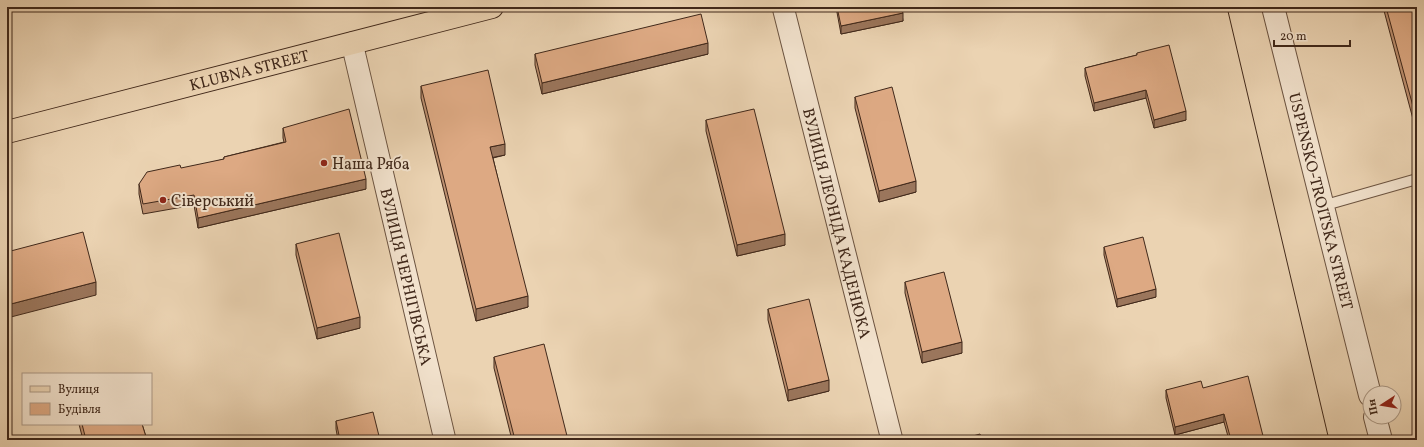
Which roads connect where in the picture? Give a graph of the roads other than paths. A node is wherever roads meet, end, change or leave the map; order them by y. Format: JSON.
{"nodes":[{"id":1,"x":492,"y":7,"type":"edge"},
{"id":2,"x":783,"y":7,"type":"edge"},
{"id":3,"x":1273,"y":7,"type":"edge"},
{"id":4,"x":352,"y":43,"type":"junction"},
{"id":5,"x":7,"y":132,"type":"edge"},
{"id":6,"x":1417,"y":179,"type":"edge"},
{"id":7,"x":1322,"y":206,"type":"junction"},
{"id":8,"x":1367,"y":385,"type":"edge"},
{"id":9,"x":1377,"y":425,"type":"edge"},
{"id":10,"x":445,"y":440,"type":"edge"},
{"id":11,"x":892,"y":440,"type":"edge"},
{"id":12,"x":1381,"y":440,"type":"edge"}],
"edges":[{"from":1,"to":4,"type":"main road","name":"KLUBNA STREET"},
{"from":2,"to":11,"type":"street","name":"ВУЛИЦЯ ЛЕОНІДА КАДЕНЮКА"},
{"from":3,"to":7,"type":"street","name":"USPENSKO-TROITSKA STREET"},
{"from":4,"to":5,"type":"main road","name":"KLUBNA STREET"},
{"from":4,"to":10,"type":"street","name":"ВУЛИЦЯ ЧЕРНІГІВСЬКА"},
{"from":6,"to":7,"type":"lane"},
{"from":7,"to":8,"type":"street","name":"USPENSKO-TROITSKA STREET"},
{"from":9,"to":12,"type":"street"}]}
